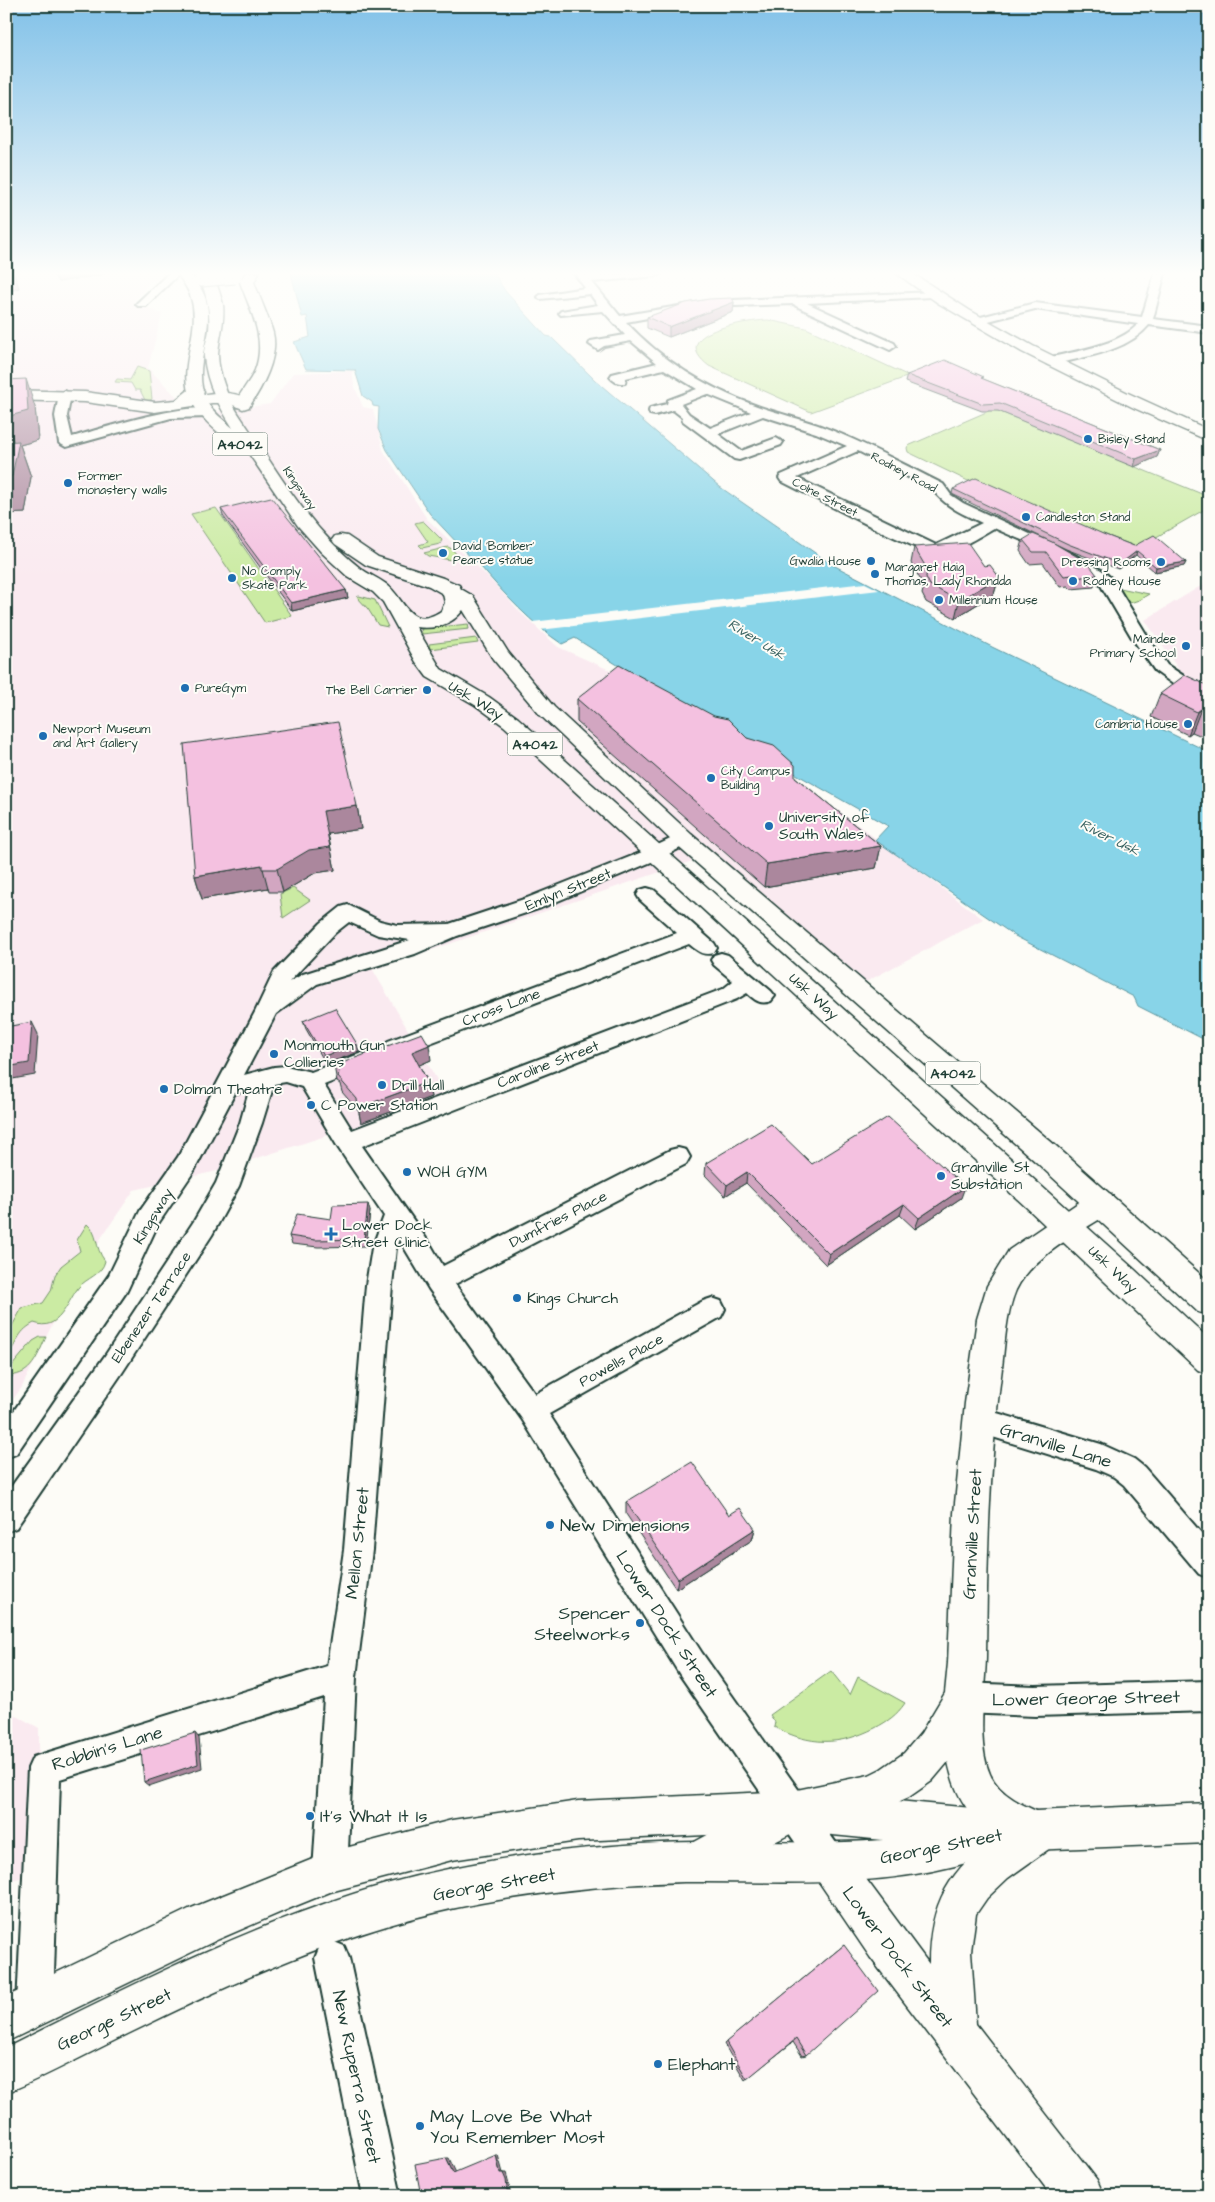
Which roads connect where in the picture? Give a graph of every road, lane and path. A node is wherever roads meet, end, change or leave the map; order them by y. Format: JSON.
{"nodes":[{"id":1,"x":195,"y":376,"type":"edge"},
{"id":2,"x":215,"y":376,"type":"edge"},
{"id":3,"x":259,"y":376,"type":"edge"},
{"id":4,"x":617,"y":376,"type":"edge"},
{"id":5,"x":683,"y":376,"type":"edge"},
{"id":6,"x":1083,"y":376,"type":"edge"},
{"id":7,"x":621,"y":380,"type":"dead end"},
{"id":8,"x":232,"y":384,"type":"dead end"},
{"id":9,"x":706,"y":390,"type":"junction"},
{"id":10,"x":6,"y":395,"type":"edge"},
{"id":11,"x":65,"y":395,"type":"junction"},
{"id":12,"x":221,"y":397,"type":"junction"},
{"id":13,"x":201,"y":401,"type":"junction"},
{"id":14,"x":243,"y":404,"type":"junction"},
{"id":15,"x":174,"y":408,"type":"junction"},
{"id":16,"x":655,"y":411,"type":"dead end"},
{"id":17,"x":682,"y":412,"type":"junction"},
{"id":18,"x":763,"y":412,"type":"junction"},
{"id":19,"x":710,"y":433,"type":"junction"},
{"id":20,"x":1207,"y":433,"type":"edge"},
{"id":21,"x":776,"y":442,"type":"dead end"},
{"id":22,"x":858,"y":447,"type":"junction"},
{"id":23,"x":270,"y":476,"type":"junction"},
{"id":24,"x":994,"y":522,"type":"junction"},
{"id":25,"x":452,"y":590,"type":"junction"},
{"id":26,"x":401,"y":616,"type":"junction"},
{"id":27,"x":415,"y":641,"type":"joint"},
{"id":28,"x":1209,"y":697,"type":"edge"},
{"id":29,"x":683,"y":839,"type":"junction"},
{"id":30,"x":654,"y":854,"type":"junction"},
{"id":31,"x":647,"y":896,"type":"dead end"},
{"id":32,"x":450,"y":931,"type":"junction"},
{"id":33,"x":707,"y":948,"type":"junction"},
{"id":34,"x":281,"y":977,"type":"joint"},
{"id":35,"x":747,"y":982,"type":"junction"},
{"id":36,"x":764,"y":996,"type":"dead end"},
{"id":37,"x":266,"y":1012,"type":"junction"},
{"id":38,"x":264,"y":1079,"type":"junction"},
{"id":39,"x":310,"y":1081,"type":"junction"},
{"id":40,"x":227,"y":1084,"type":"junction"},
{"id":41,"x":347,"y":1142,"type":"junction"},
{"id":42,"x":678,"y":1157,"type":"dead end"},
{"id":43,"x":1101,"y":1203,"type":"junction"},
{"id":44,"x":396,"y":1216,"type":"junction"},
{"id":45,"x":1067,"y":1226,"type":"junction"},
{"id":46,"x":438,"y":1281,"type":"junction"},
{"id":47,"x":1209,"y":1302,"type":"edge"},
{"id":48,"x":712,"y":1309,"type":"dead end"},
{"id":49,"x":1209,"y":1360,"type":"edge"},
{"id":50,"x":531,"y":1410,"type":"junction"},
{"id":51,"x":980,"y":1421,"type":"junction"},
{"id":52,"x":6,"y":1444,"type":"edge"},
{"id":53,"x":6,"y":1518,"type":"edge"},
{"id":54,"x":1209,"y":1564,"type":"edge"},
{"id":55,"x":341,"y":1677,"type":"junction"},
{"id":56,"x":1209,"y":1696,"type":"edge"},
{"id":57,"x":963,"y":1698,"type":"junction"},
{"id":58,"x":792,"y":1811,"type":"junction"},
{"id":59,"x":1209,"y":1823,"type":"edge"},
{"id":60,"x":1028,"y":1831,"type":"junction"},
{"id":61,"x":698,"y":1862,"type":"junction"},
{"id":62,"x":829,"y":1862,"type":"junction"},
{"id":63,"x":330,"y":1872,"type":"junction"},
{"id":64,"x":332,"y":1958,"type":"dead end"},
{"id":65,"x":21,"y":2013,"type":"edge"},
{"id":66,"x":955,"y":2033,"type":"junction"},
{"id":67,"x":6,"y":2071,"type":"edge"},
{"id":68,"x":382,"y":2196,"type":"edge"},
{"id":69,"x":1081,"y":2196,"type":"edge"}],
"edges":[{"from":1,"to":13,"type":"main road"},
{"from":2,"to":12,"type":"main road","name":"Kingsway","number":"A4042"},
{"from":3,"to":14,"type":"main road"},
{"from":4,"to":7,"type":"street"},
{"from":5,"to":9,"type":"street","name":"Rodney Road"},
{"from":6,"to":20,"type":"main road"},
{"from":8,"to":14,"type":"main road","name":"Kingsway","number":"A4042"},
{"from":9,"to":17,"type":"street"},
{"from":9,"to":18,"type":"street","name":"Rodney Road"},
{"from":10,"to":11,"type":"main road"},
{"from":11,"to":15,"type":"main road"},
{"from":11,"to":15,"type":"street"},
{"from":12,"to":13,"type":"main road"},
{"from":12,"to":14,"type":"main road"},
{"from":12,"to":23,"type":"main road","name":"Kingsway","number":"A4042"},
{"from":13,"to":15,"type":"main road"},
{"from":13,"to":23,"type":"main road","number":"A4042"},
{"from":14,"to":25,"type":"main road","name":"Kingsway","number":"A4042"},
{"from":16,"to":17,"type":"street"},
{"from":17,"to":19,"type":"street"},
{"from":18,"to":19,"type":"street"},
{"from":18,"to":22,"type":"street","name":"Rodney Road"},
{"from":19,"to":21,"type":"street"},
{"from":22,"to":24,"type":"street","name":"Rodney Road"},
{"from":22,"to":24,"type":"street","name":"Colne Street"},
{"from":23,"to":26,"type":"main road","name":"Kingsway","number":"A4042"},
{"from":24,"to":28,"type":"street","name":"Rodney Road"},
{"from":25,"to":26,"type":"main road"},
{"from":25,"to":29,"type":"main road","name":"Kingsway","number":"A4042"},
{"from":26,"to":27,"type":"main road","name":"Kingsway","number":"A4042"},
{"from":27,"to":30,"type":"main road","name":"Usk Way","number":"A4042"},
{"from":29,"to":30,"type":"street","name":"Emlyn Street"},
{"from":29,"to":43,"type":"main road","number":"A4042"},
{"from":30,"to":32,"type":"street","name":"Emlyn Street"},
{"from":30,"to":45,"type":"main road","name":"Usk Way","number":"A4042"},
{"from":31,"to":33,"type":"street"},
{"from":32,"to":34,"type":"street","name":"Emlyn Street"},
{"from":32,"to":37,"type":"street","name":"Emlyn Street"},
{"from":33,"to":35,"type":"street"},
{"from":33,"to":39,"type":"street","name":"Cross Lane"},
{"from":34,"to":37,"type":"street","name":"Kingsway"},
{"from":35,"to":36,"type":"street"},
{"from":35,"to":41,"type":"street","name":"Caroline Street"},
{"from":37,"to":40,"type":"street","name":"Kingsway"},
{"from":38,"to":39,"type":"street"},
{"from":38,"to":40,"type":"street"},
{"from":38,"to":53,"type":"street","name":"Ebenezer Terrace"},
{"from":39,"to":41,"type":"street","name":"Lower Dock Street"},
{"from":40,"to":52,"type":"street","name":"Kingsway"},
{"from":41,"to":44,"type":"street","name":"Lower Dock Street"},
{"from":42,"to":46,"type":"street","name":"Dumfries Place"},
{"from":43,"to":45,"type":"main road","name":"Granville Street"},
{"from":43,"to":47,"type":"main road","number":"A4042"},
{"from":44,"to":46,"type":"street","name":"Lower Dock Street"},
{"from":44,"to":55,"type":"street","name":"Mellon Street"},
{"from":45,"to":49,"type":"main road","name":"Usk Way","number":"A4042"},
{"from":45,"to":51,"type":"main road","name":"Granville Street"},
{"from":46,"to":50,"type":"street","name":"Lower Dock Street"},
{"from":48,"to":50,"type":"street","name":"Powells Place"},
{"from":50,"to":58,"type":"street","name":"Lower Dock Street"},
{"from":51,"to":54,"type":"street","name":"Granville Lane"},
{"from":51,"to":57,"type":"main road","name":"Granville Street"},
{"from":55,"to":63,"type":"street","name":"Mellon Street"},
{"from":55,"to":65,"type":"street","name":"Robbin's Lane"},
{"from":56,"to":57,"type":"street","name":"Lower George Street"},
{"from":57,"to":58,"type":"main road","name":"Granville Street"},
{"from":57,"to":60,"type":"main road"},
{"from":58,"to":60,"type":"main road","name":"George Street"},
{"from":58,"to":61,"type":"main road"},
{"from":58,"to":62,"type":"street","name":"Lower Dock Street"},
{"from":58,"to":63,"type":"main road","name":"George Street"},
{"from":59,"to":60,"type":"main road"},
{"from":60,"to":62,"type":"main road","name":"George Street"},
{"from":60,"to":66,"type":"main road"},
{"from":61,"to":62,"type":"main road","name":"George Street"},
{"from":61,"to":67,"type":"main road","name":"George Street"},
{"from":62,"to":66,"type":"main road","name":"Lower Dock Street"},
{"from":63,"to":65,"type":"main road","name":"George Street"},
{"from":64,"to":68,"type":"street","name":"New Ruperra Street"},
{"from":66,"to":69,"type":"main road","name":"Lower Dock Street"}]}
